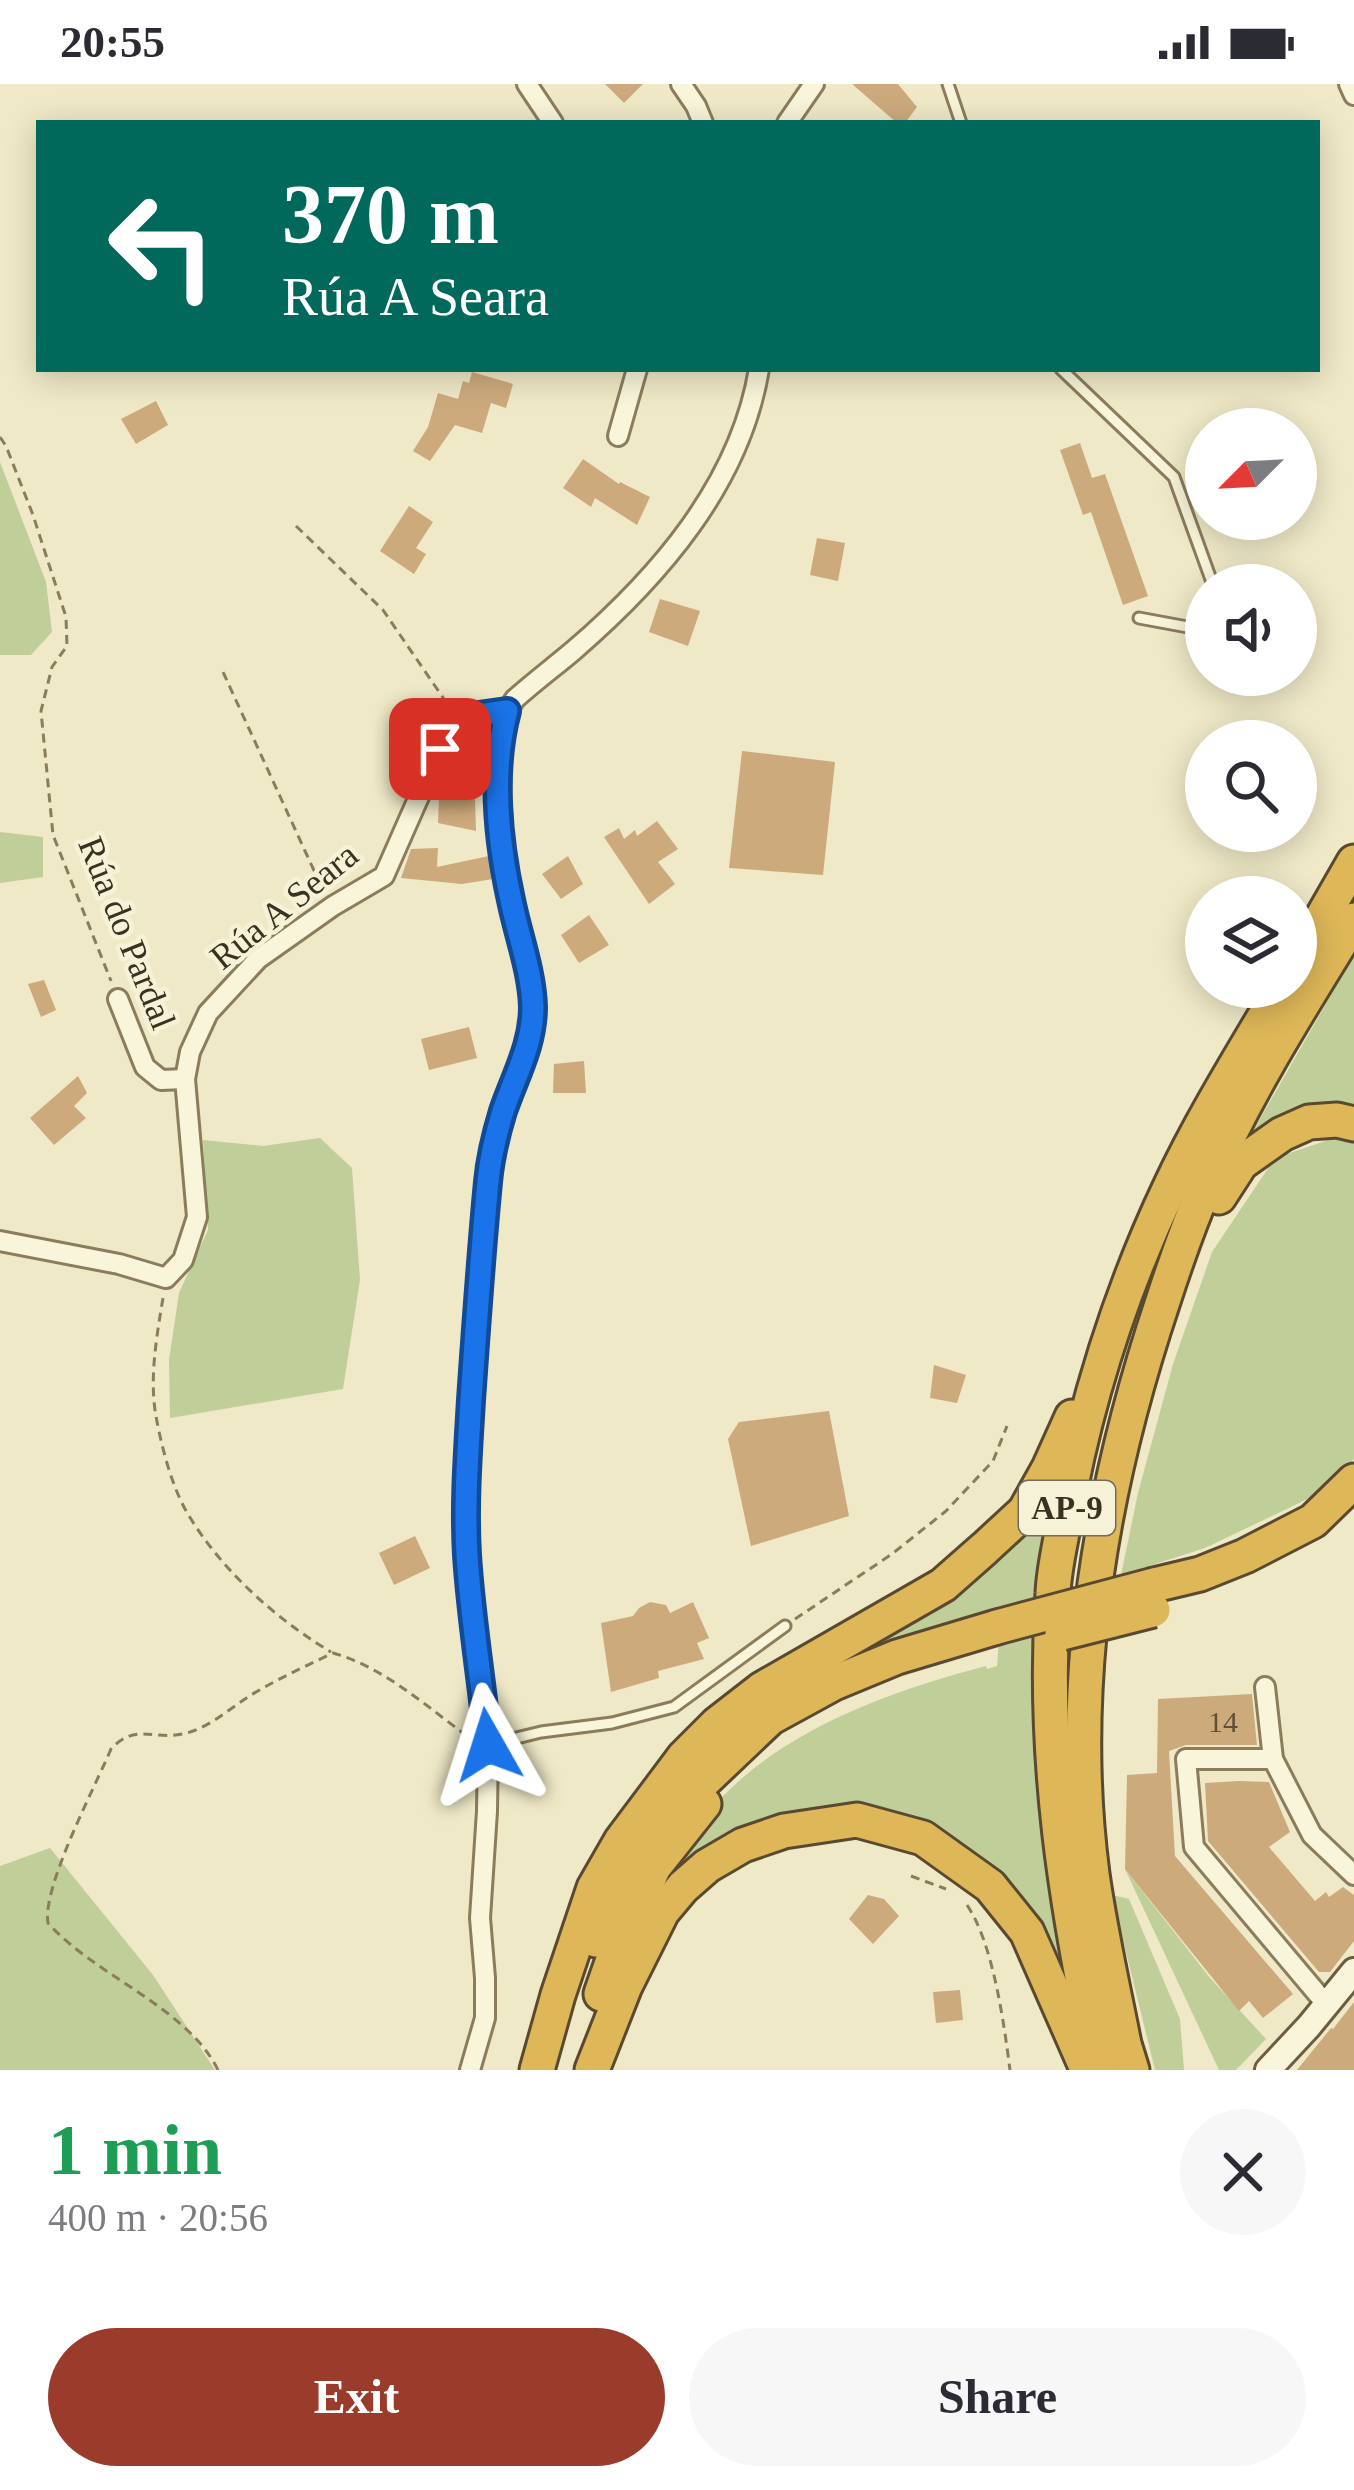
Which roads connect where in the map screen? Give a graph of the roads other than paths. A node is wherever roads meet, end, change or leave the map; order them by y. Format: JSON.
{"nodes":[{"id":1,"x":526,"y":84,"type":"edge"},
{"id":2,"x":681,"y":84,"type":"edge"},
{"id":3,"x":814,"y":84,"type":"edge"},
{"id":4,"x":949,"y":84,"type":"edge"},
{"id":5,"x":1349,"y":84,"type":"edge"},
{"id":6,"x":1354,"y":95,"type":"edge"},
{"id":7,"x":551,"y":120,"type":"edge"},
{"id":8,"x":702,"y":120,"type":"edge"},
{"id":9,"x":789,"y":120,"type":"edge"},
{"id":10,"x":960,"y":120,"type":"edge"},
{"id":11,"x":637,"y":372,"type":"edge"},
{"id":12,"x":758,"y":372,"type":"edge"},
{"id":13,"x":1064,"y":372,"type":"edge"},
{"id":14,"x":618,"y":436,"type":"dead end"},
{"id":15,"x":1205,"y":564,"type":"edge"},
{"id":16,"x":1139,"y":618,"type":"dead end"},
{"id":17,"x":1185,"y":627,"type":"edge"},
{"id":18,"x":507,"y":711,"type":"junction"},
{"id":19,"x":1354,"y":862,"type":"edge"},
{"id":20,"x":1354,"y":920,"type":"edge"},
{"id":21,"x":1317,"y":926,"type":"edge"},
{"id":22,"x":118,"y":999,"type":"road end"},
{"id":23,"x":1270,"y":1008,"type":"edge"},
{"id":24,"x":185,"y":1079,"type":"junction"},
{"id":25,"x":1354,"y":1124,"type":"edge"},
{"id":26,"x":1186,"y":1233,"type":"junction"},
{"id":27,"x":0,"y":1241,"type":"edge"},
{"id":28,"x":1117,"y":1324,"type":"junction"},
{"id":29,"x":1354,"y":1480,"type":"edge"},
{"id":30,"x":1354,"y":1512,"type":"edge"},
{"id":31,"x":1154,"y":1598,"type":"junction"},
{"id":32,"x":784,"y":1626,"type":"road end"},
{"id":33,"x":997,"y":1638,"type":"junction"},
{"id":34,"x":1265,"y":1688,"type":"dead end"},
{"id":35,"x":488,"y":1745,"type":"junction"},
{"id":36,"x":1273,"y":1759,"type":"junction"},
{"id":37,"x":1354,"y":1874,"type":"edge"},
{"id":38,"x":1354,"y":1970,"type":"edge"},
{"id":39,"x":1327,"y":2004,"type":"junction"},
{"id":40,"x":470,"y":2070,"type":"edge"},
{"id":41,"x":537,"y":2070,"type":"edge"},
{"id":42,"x":554,"y":2070,"type":"edge"},
{"id":43,"x":576,"y":2070,"type":"edge"},
{"id":44,"x":592,"y":2070,"type":"edge"},
{"id":45,"x":1087,"y":2070,"type":"edge"},
{"id":46,"x":1101,"y":2070,"type":"edge"},
{"id":47,"x":1132,"y":2070,"type":"edge"},
{"id":48,"x":1268,"y":2070,"type":"edge"}],
"edges":[{"from":1,"to":7,"type":"street"},
{"from":2,"to":8,"type":"street"},
{"from":3,"to":9,"type":"street"},
{"from":4,"to":10,"type":"lane"},
{"from":5,"to":6,"type":"street"},
{"from":11,"to":14,"type":"street"},
{"from":12,"to":18,"type":"street"},
{"from":13,"to":15,"type":"lane"},
{"from":16,"to":17,"type":"lane"},
{"from":18,"to":24,"type":"street","name":"Rúa A Seara"},
{"from":18,"to":35,"type":"street"},
{"from":19,"to":21,"type":"highway"},
{"from":20,"to":26,"type":"highway","number":"AP-9"},
{"from":22,"to":24,"type":"street","name":"Rúa do Pardal"},
{"from":23,"to":28,"type":"highway","number":"AP-9"},
{"from":24,"to":27,"type":"street"},
{"from":25,"to":26,"type":"highway"},
{"from":26,"to":47,"type":"highway","number":"AP-9"},
{"from":28,"to":41,"type":"highway"},
{"from":28,"to":46,"type":"highway","number":"AP-9"},
{"from":29,"to":31,"type":"highway"},
{"from":30,"to":31,"type":"highway"},
{"from":31,"to":33,"type":"highway","bridge":true},
{"from":32,"to":35,"type":"lane"},
{"from":33,"to":42,"type":"highway"},
{"from":33,"to":43,"type":"highway"},
{"from":34,"to":36,"type":"street"},
{"from":35,"to":40,"type":"street"},
{"from":36,"to":37,"type":"street"},
{"from":36,"to":39,"type":"street"},
{"from":38,"to":39,"type":"main road"},
{"from":39,"to":48,"type":"main road"},
{"from":44,"to":45,"type":"highway"}]}
